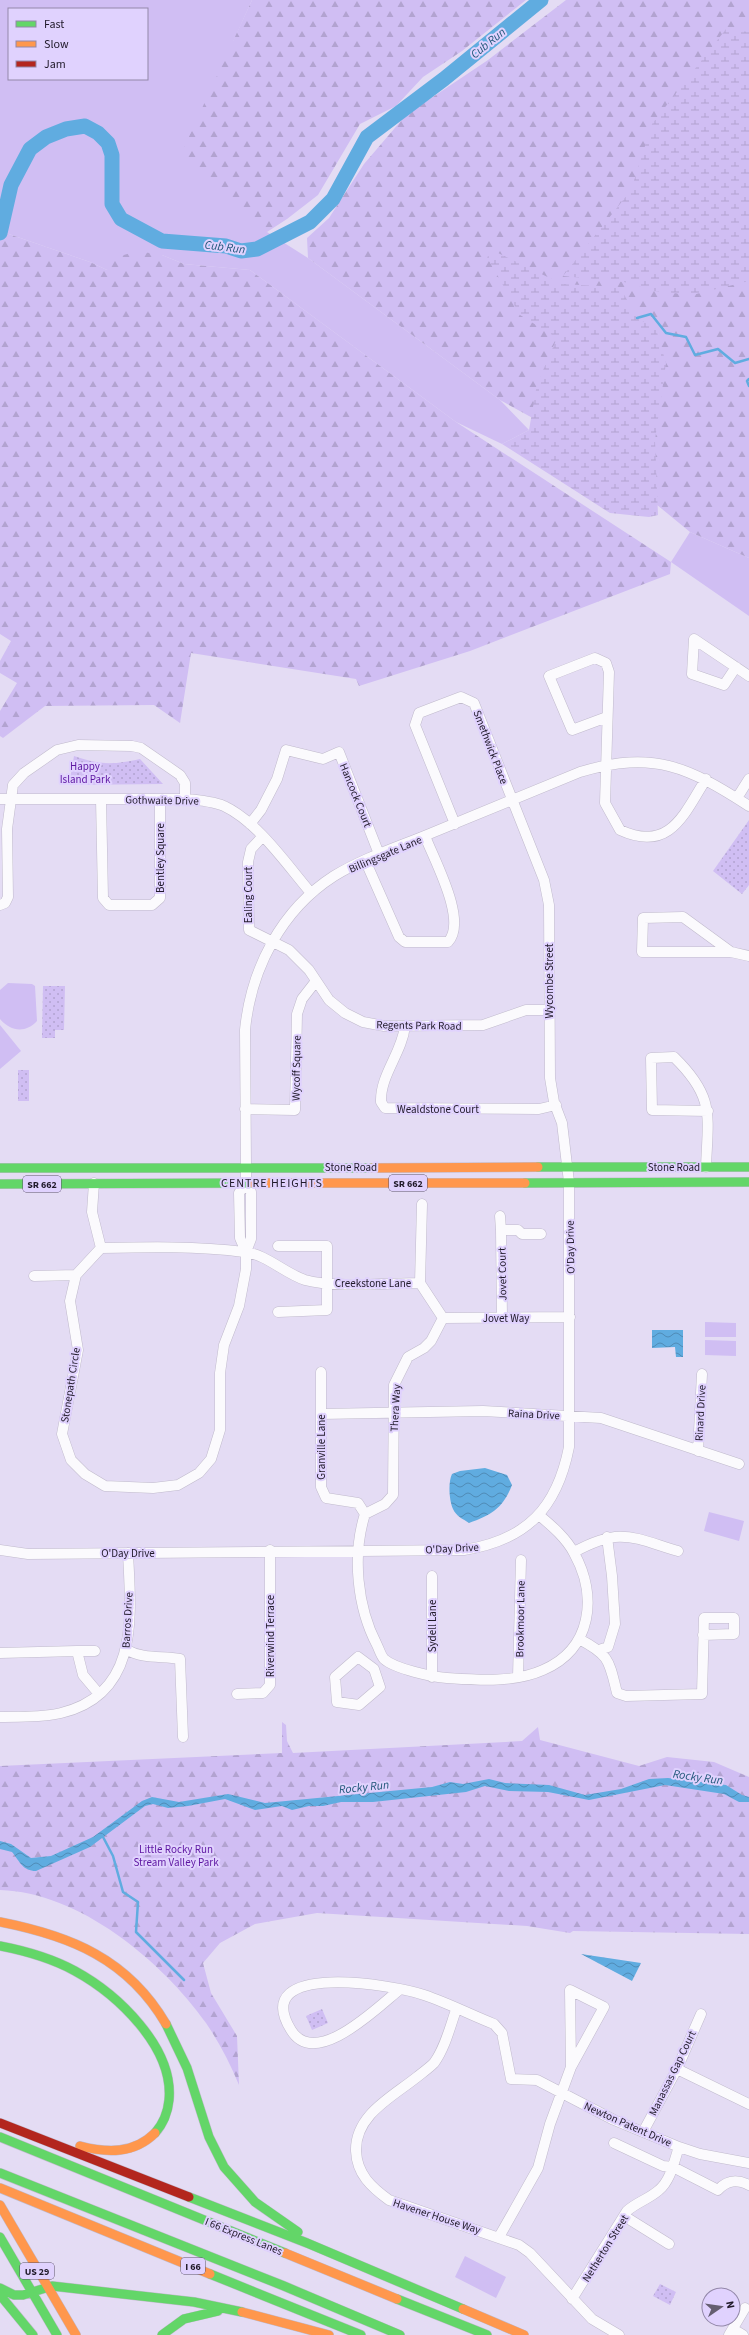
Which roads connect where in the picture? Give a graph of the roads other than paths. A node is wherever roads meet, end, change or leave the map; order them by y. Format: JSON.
{"nodes":[{"id":1,"x":736,"y":667,"type":"junction"},
{"id":2,"x":749,"y":676,"type":"edge"},
{"id":3,"x":607,"y":717,"type":"junction"},
{"id":4,"x":608,"y":764,"type":"junction"},
{"id":5,"x":706,"y":779,"type":"junction"},
{"id":6,"x":749,"y":779,"type":"edge"},
{"id":7,"x":737,"y":798,"type":"junction"},
{"id":8,"x":5,"y":799,"type":"edge"},
{"id":9,"x":160,"y":799,"type":"junction"},
{"id":10,"x":185,"y":799,"type":"junction"},
{"id":11,"x":101,"y":800,"type":"junction"},
{"id":12,"x":511,"y":800,"type":"junction"},
{"id":13,"x":749,"y":806,"type":"edge"},
{"id":14,"x":250,"y":824,"type":"junction"},
{"id":15,"x":455,"y":824,"type":"junction"},
{"id":16,"x":425,"y":836,"type":"junction"},
{"id":17,"x":262,"y":837,"type":"junction"},
{"id":18,"x":379,"y":854,"type":"junction"},
{"id":19,"x":365,"y":860,"type":"junction"},
{"id":20,"x":311,"y":893,"type":"junction"},
{"id":21,"x":0,"y":905,"type":"edge"},
{"id":22,"x":273,"y":941,"type":"junction"},
{"id":23,"x":731,"y":952,"type":"junction"},
{"id":24,"x":749,"y":956,"type":"edge"},
{"id":25,"x":316,"y":982,"type":"junction"},
{"id":26,"x":549,"y":1010,"type":"junction"},
{"id":27,"x":405,"y":1026,"type":"junction"},
{"id":28,"x":556,"y":1106,"type":"junction"},
{"id":29,"x":245,"y":1109,"type":"junction"},
{"id":30,"x":708,"y":1111,"type":"junction"},
{"id":31,"x":567,"y":1166,"type":"junction"},
{"id":32,"x":749,"y":1166,"type":"edge"},
{"id":33,"x":706,"y":1167,"type":"junction"},
{"id":34,"x":0,"y":1168,"type":"edge"},
{"id":35,"x":246,"y":1168,"type":"junction"},
{"id":36,"x":569,"y":1182,"type":"junction"},
{"id":37,"x":749,"y":1182,"type":"edge"},
{"id":38,"x":246,"y":1183,"type":"junction"},
{"id":39,"x":0,"y":1184,"type":"edge"},
{"id":40,"x":94,"y":1184,"type":"junction"},
{"id":41,"x":422,"y":1204,"type":"dead end"},
{"id":42,"x":500,"y":1216,"type":"dead end"},
{"id":43,"x":501,"y":1230,"type":"junction"},
{"id":44,"x":541,"y":1234,"type":"dead end"},
{"id":45,"x":278,"y":1246,"type":"dead end"},
{"id":46,"x":101,"y":1248,"type":"junction"},
{"id":47,"x":246,"y":1252,"type":"junction"},
{"id":48,"x":34,"y":1276,"type":"dead end"},
{"id":49,"x":76,"y":1276,"type":"junction"},
{"id":50,"x":326,"y":1282,"type":"junction"},
{"id":51,"x":420,"y":1283,"type":"junction"},
{"id":52,"x":278,"y":1312,"type":"dead end"},
{"id":53,"x":570,"y":1317,"type":"junction"},
{"id":54,"x":443,"y":1318,"type":"junction"},
{"id":55,"x":502,"y":1318,"type":"junction"},
{"id":56,"x":321,"y":1372,"type":"dead end"},
{"id":57,"x":702,"y":1374,"type":"dead end"},
{"id":58,"x":394,"y":1413,"type":"junction"},
{"id":59,"x":321,"y":1414,"type":"junction"},
{"id":60,"x":570,"y":1416,"type":"junction"},
{"id":61,"x":698,"y":1451,"type":"junction"},
{"id":62,"x":739,"y":1464,"type":"dead end"},
{"id":63,"x":365,"y":1514,"type":"junction"},
{"id":64,"x":540,"y":1516,"type":"junction"},
{"id":65,"x":607,"y":1537,"type":"junction"},
{"id":66,"x":0,"y":1550,"type":"edge"},
{"id":67,"x":270,"y":1550,"type":"junction"},
{"id":68,"x":359,"y":1550,"type":"junction"},
{"id":69,"x":678,"y":1551,"type":"dead end"},
{"id":70,"x":574,"y":1552,"type":"junction"},
{"id":71,"x":128,"y":1553,"type":"junction"},
{"id":72,"x":521,"y":1560,"type":"dead end"},
{"id":73,"x":432,"y":1576,"type":"dead end"},
{"id":74,"x":704,"y":1635,"type":"dead end"},
{"id":75,"x":579,"y":1639,"type":"junction"},
{"id":76,"x":127,"y":1650,"type":"junction"},
{"id":77,"x":599,"y":1650,"type":"junction"},
{"id":78,"x":77,"y":1651,"type":"junction"},
{"id":79,"x":96,"y":1651,"type":"dead end"},
{"id":80,"x":0,"y":1653,"type":"edge"},
{"id":81,"x":384,"y":1659,"type":"junction"},
{"id":82,"x":374,"y":1669,"type":"junction"},
{"id":83,"x":432,"y":1677,"type":"junction"},
{"id":84,"x":518,"y":1677,"type":"junction"},
{"id":85,"x":100,"y":1694,"type":"junction"},
{"id":86,"x":237,"y":1694,"type":"dead end"},
{"id":87,"x":0,"y":1717,"type":"edge"},
{"id":88,"x":183,"y":1737,"type":"dead end"},
{"id":89,"x":0,"y":1922,"type":"edge"},
{"id":90,"x":0,"y":1946,"type":"edge"},
{"id":91,"x":399,"y":1990,"type":"junction"},
{"id":92,"x":456,"y":2010,"type":"junction"},
{"id":93,"x":701,"y":2014,"type":"dead end"},
{"id":94,"x":571,"y":2067,"type":"junction"},
{"id":95,"x":677,"y":2069,"type":"junction"},
{"id":96,"x":562,"y":2093,"type":"junction"},
{"id":97,"x":749,"y":2104,"type":"edge"},
{"id":98,"x":0,"y":2123,"type":"edge"},
{"id":99,"x":12,"y":2127,"type":"junction"},
{"id":100,"x":643,"y":2132,"type":"junction"},
{"id":101,"x":0,"y":2137,"type":"edge"},
{"id":102,"x":614,"y":2143,"type":"dead end"},
{"id":103,"x":679,"y":2147,"type":"junction"},
{"id":104,"x":749,"y":2163,"type":"edge"},
{"id":105,"x":673,"y":2167,"type":"junction"},
{"id":106,"x":0,"y":2173,"type":"edge"},
{"id":107,"x":749,"y":2185,"type":"edge"},
{"id":108,"x":0,"y":2188,"type":"edge"},
{"id":109,"x":0,"y":2205,"type":"edge"},
{"id":110,"x":624,"y":2216,"type":"junction"},
{"id":111,"x":0,"y":2236,"type":"edge"},
{"id":112,"x":499,"y":2237,"type":"junction"},
{"id":113,"x":307,"y":2243,"type":"junction"},
{"id":114,"x":669,"y":2244,"type":"dead end"},
{"id":115,"x":46,"y":2286,"type":"junction"},
{"id":116,"x":0,"y":2288,"type":"edge"},
{"id":117,"x":32,"y":2292,"type":"junction"},
{"id":118,"x":0,"y":2295,"type":"edge"},
{"id":119,"x":572,"y":2298,"type":"junction"},
{"id":120,"x":745,"y":2308,"type":"dead end"},
{"id":121,"x":240,"y":2311,"type":"junction"},
{"id":122,"x":731,"y":2332,"type":"edge"},
{"id":123,"x":33,"y":2335,"type":"edge"},
{"id":124,"x":57,"y":2335,"type":"edge"},
{"id":125,"x":76,"y":2335,"type":"edge"},
{"id":126,"x":162,"y":2335,"type":"edge"},
{"id":127,"x":329,"y":2335,"type":"edge"},
{"id":128,"x":361,"y":2335,"type":"edge"},
{"id":129,"x":400,"y":2335,"type":"edge"},
{"id":130,"x":487,"y":2335,"type":"edge"},
{"id":131,"x":524,"y":2335,"type":"edge"},
{"id":132,"x":619,"y":2335,"type":"edge"},
{"id":133,"x":743,"y":2335,"type":"edge"}],
"edges":[{"from":1,"to":1,"type":"street"},
{"from":1,"to":2,"type":"street"},
{"from":3,"to":3,"type":"street"},
{"from":3,"to":4,"type":"street"},
{"from":4,"to":5,"type":"street","name":"Billingsgate Lane"},
{"from":4,"to":5,"type":"street"},
{"from":4,"to":12,"type":"street","name":"Billingsgate Lane"},
{"from":5,"to":7,"type":"street","name":"Billingsgate Lane"},
{"from":6,"to":7,"type":"street"},
{"from":7,"to":13,"type":"street","name":"Billingsgate Lane"},
{"from":8,"to":10,"type":"street"},
{"from":8,"to":11,"type":"street","name":"Gothwaite Drive"},
{"from":8,"to":21,"type":"street"},
{"from":9,"to":10,"type":"street","name":"Gothwaite Drive"},
{"from":9,"to":11,"type":"street","name":"Gothwaite Drive"},
{"from":9,"to":11,"type":"street","name":"Bentley Square"},
{"from":10,"to":14,"type":"street","name":"Gothwaite Drive"},
{"from":12,"to":15,"type":"street","name":"Billingsgate Lane"},
{"from":12,"to":15,"type":"street","name":"Smethwick Place"},
{"from":12,"to":26,"type":"street","name":"Wycombe Street"},
{"from":14,"to":17,"type":"street","name":"Gothwaite Drive"},
{"from":14,"to":18,"type":"street","name":"Hancock Court"},
{"from":15,"to":16,"type":"street","name":"Billingsgate Lane"},
{"from":16,"to":18,"type":"street","name":"Billingsgate Lane"},
{"from":16,"to":19,"type":"street"},
{"from":17,"to":20,"type":"street","name":"Gothwaite Drive"},
{"from":17,"to":22,"type":"street","name":"Ealing Court"},
{"from":18,"to":19,"type":"street","name":"Billingsgate Lane"},
{"from":19,"to":20,"type":"street","name":"Billingsgate Lane"},
{"from":20,"to":22,"type":"street","name":"Billingsgate Lane"},
{"from":22,"to":25,"type":"street","name":"Regents Park Road"},
{"from":22,"to":29,"type":"street","name":"Billingsgate Lane"},
{"from":23,"to":23,"type":"street"},
{"from":23,"to":24,"type":"street"},
{"from":25,"to":27,"type":"street","name":"Regents Park Road"},
{"from":25,"to":29,"type":"street","name":"Wycoff Square"},
{"from":26,"to":27,"type":"street","name":"Regents Park Road"},
{"from":26,"to":28,"type":"street","name":"Wycombe Street"},
{"from":27,"to":28,"type":"street","name":"Wealdstone Court"},
{"from":28,"to":31,"type":"street","name":"Wycombe Street"},
{"from":29,"to":35,"type":"street","name":"Billingsgate Lane"},
{"from":30,"to":30,"type":"street"},
{"from":30,"to":33,"type":"street"},
{"from":31,"to":33,"type":"main road","name":"Stone Road","number":"SR 662"},
{"from":31,"to":35,"type":"main road","name":"Stone Road","number":"SR 662"},
{"from":31,"to":36,"type":"street","name":"O'Day Drive"},
{"from":32,"to":33,"type":"main road","name":"Stone Road","number":"SR 662"},
{"from":34,"to":35,"type":"main road","name":"Stone Road","number":"SR 662"},
{"from":35,"to":38,"type":"street","name":"Billingsgate Lane"},
{"from":36,"to":37,"type":"main road","name":"Stone Road","number":"SR 662"},
{"from":36,"to":38,"type":"main road","name":"Stone Road","number":"SR 662"},
{"from":36,"to":53,"type":"street","name":"O'Day Drive"},
{"from":38,"to":40,"type":"main road","name":"Stone Road","number":"SR 662"},
{"from":38,"to":47,"type":"street","name":"Stonepath Circle"},
{"from":39,"to":40,"type":"main road","name":"Stone Road","number":"SR 662"},
{"from":40,"to":46,"type":"street"},
{"from":41,"to":51,"type":"street"},
{"from":42,"to":43,"type":"street","name":"Jovet Court"},
{"from":43,"to":44,"type":"street"},
{"from":43,"to":55,"type":"street","name":"Jovet Court"},
{"from":45,"to":50,"type":"street","name":"Creekstone Lane"},
{"from":46,"to":47,"type":"street"},
{"from":46,"to":49,"type":"street","name":"Stonepath Circle"},
{"from":47,"to":49,"type":"street","name":"Stonepath Circle"},
{"from":47,"to":50,"type":"street","name":"Creekstone Lane"},
{"from":48,"to":49,"type":"street"},
{"from":50,"to":51,"type":"street","name":"Creekstone Lane"},
{"from":50,"to":52,"type":"street","name":"Creekstone Lane"},
{"from":51,"to":54,"type":"street"},
{"from":53,"to":55,"type":"street","name":"Jovet Way"},
{"from":53,"to":60,"type":"street","name":"O'Day Drive"},
{"from":54,"to":55,"type":"street","name":"Jovet Way"},
{"from":54,"to":58,"type":"street","name":"Thera Way"},
{"from":56,"to":59,"type":"street","name":"Granville Lane"},
{"from":57,"to":61,"type":"street","name":"Rinard Drive"},
{"from":58,"to":59,"type":"street","name":"Raina Drive"},
{"from":58,"to":60,"type":"street","name":"Raina Drive"},
{"from":58,"to":63,"type":"street","name":"Thera Way"},
{"from":59,"to":63,"type":"street","name":"Granville Lane"},
{"from":60,"to":61,"type":"street","name":"Raina Drive"},
{"from":60,"to":64,"type":"street","name":"O'Day Drive"},
{"from":61,"to":62,"type":"street","name":"Raina Drive"},
{"from":63,"to":68,"type":"street"},
{"from":64,"to":68,"type":"street","name":"O'Day Drive"},
{"from":64,"to":70,"type":"street"},
{"from":65,"to":69,"type":"street"},
{"from":65,"to":70,"type":"street"},
{"from":65,"to":77,"type":"street"},
{"from":66,"to":71,"type":"street","name":"O'Day Drive"},
{"from":67,"to":68,"type":"street","name":"O'Day Drive"},
{"from":67,"to":71,"type":"street","name":"O'Day Drive"},
{"from":67,"to":86,"type":"street","name":"Riverwind Terrace"},
{"from":68,"to":81,"type":"street"},
{"from":70,"to":75,"type":"street"},
{"from":71,"to":76,"type":"street","name":"Barros Drive"},
{"from":72,"to":84,"type":"street","name":"Brookmoor Lane"},
{"from":73,"to":83,"type":"street","name":"Sydell Lane"},
{"from":74,"to":77,"type":"street"},
{"from":75,"to":77,"type":"street"},
{"from":75,"to":84,"type":"street"},
{"from":76,"to":85,"type":"street","name":"Barros Drive"},
{"from":76,"to":88,"type":"street"},
{"from":78,"to":79,"type":"street"},
{"from":78,"to":80,"type":"street"},
{"from":78,"to":85,"type":"street"},
{"from":81,"to":82,"type":"street"},
{"from":81,"to":83,"type":"street"},
{"from":82,"to":82,"type":"street"},
{"from":83,"to":84,"type":"street"},
{"from":85,"to":87,"type":"street","name":"Barros Drive"},
{"from":89,"to":113,"type":"main road"},
{"from":90,"to":99,"type":"main road"},
{"from":91,"to":91,"type":"street"},
{"from":91,"to":92,"type":"street"},
{"from":92,"to":96,"type":"street","name":"Newton Patent Drive"},
{"from":92,"to":112,"type":"street","name":"Havener House Way"},
{"from":93,"to":95,"type":"street","name":"Manassas Gap Court"},
{"from":94,"to":94,"type":"street"},
{"from":94,"to":96,"type":"street"},
{"from":95,"to":97,"type":"street"},
{"from":95,"to":100,"type":"street","name":"Manassas Gap Court"},
{"from":96,"to":100,"type":"street","name":"Newton Patent Drive"},
{"from":96,"to":112,"type":"street"},
{"from":98,"to":99,"type":"main road"},
{"from":99,"to":113,"type":"main road"},
{"from":100,"to":103,"type":"street","name":"Newton Patent Drive"},
{"from":101,"to":130,"type":"main road","name":"I 66 Express Lanes"},
{"from":102,"to":105,"type":"street"},
{"from":103,"to":104,"type":"street","name":"Newton Patent Drive"},
{"from":103,"to":105,"type":"street","name":"Netherton Street"},
{"from":105,"to":107,"type":"street"},
{"from":105,"to":110,"type":"street","name":"Netherton Street"},
{"from":106,"to":129,"type":"main road"},
{"from":108,"to":128,"type":"main road","number":"I 66"},
{"from":109,"to":115,"type":"main road","number":"US 29"},
{"from":110,"to":114,"type":"street"},
{"from":110,"to":119,"type":"street","name":"Netherton Street"},
{"from":111,"to":117,"type":"main road","number":"US 29"},
{"from":112,"to":119,"type":"street","name":"Havener House Way"},
{"from":113,"to":131,"type":"main road"},
{"from":115,"to":117,"type":"main road"},
{"from":115,"to":121,"type":"main road"},
{"from":115,"to":125,"type":"main road","number":"US 29"},
{"from":116,"to":117,"type":"main road"},
{"from":117,"to":124,"type":"main road","number":"US 29"},
{"from":118,"to":123,"type":"main road"},
{"from":119,"to":132,"type":"street","name":"Havener House Way"},
{"from":120,"to":122,"type":"street"},
{"from":121,"to":126,"type":"main road"},
{"from":121,"to":127,"type":"main road"},
{"from":122,"to":133,"type":"street"}]}
